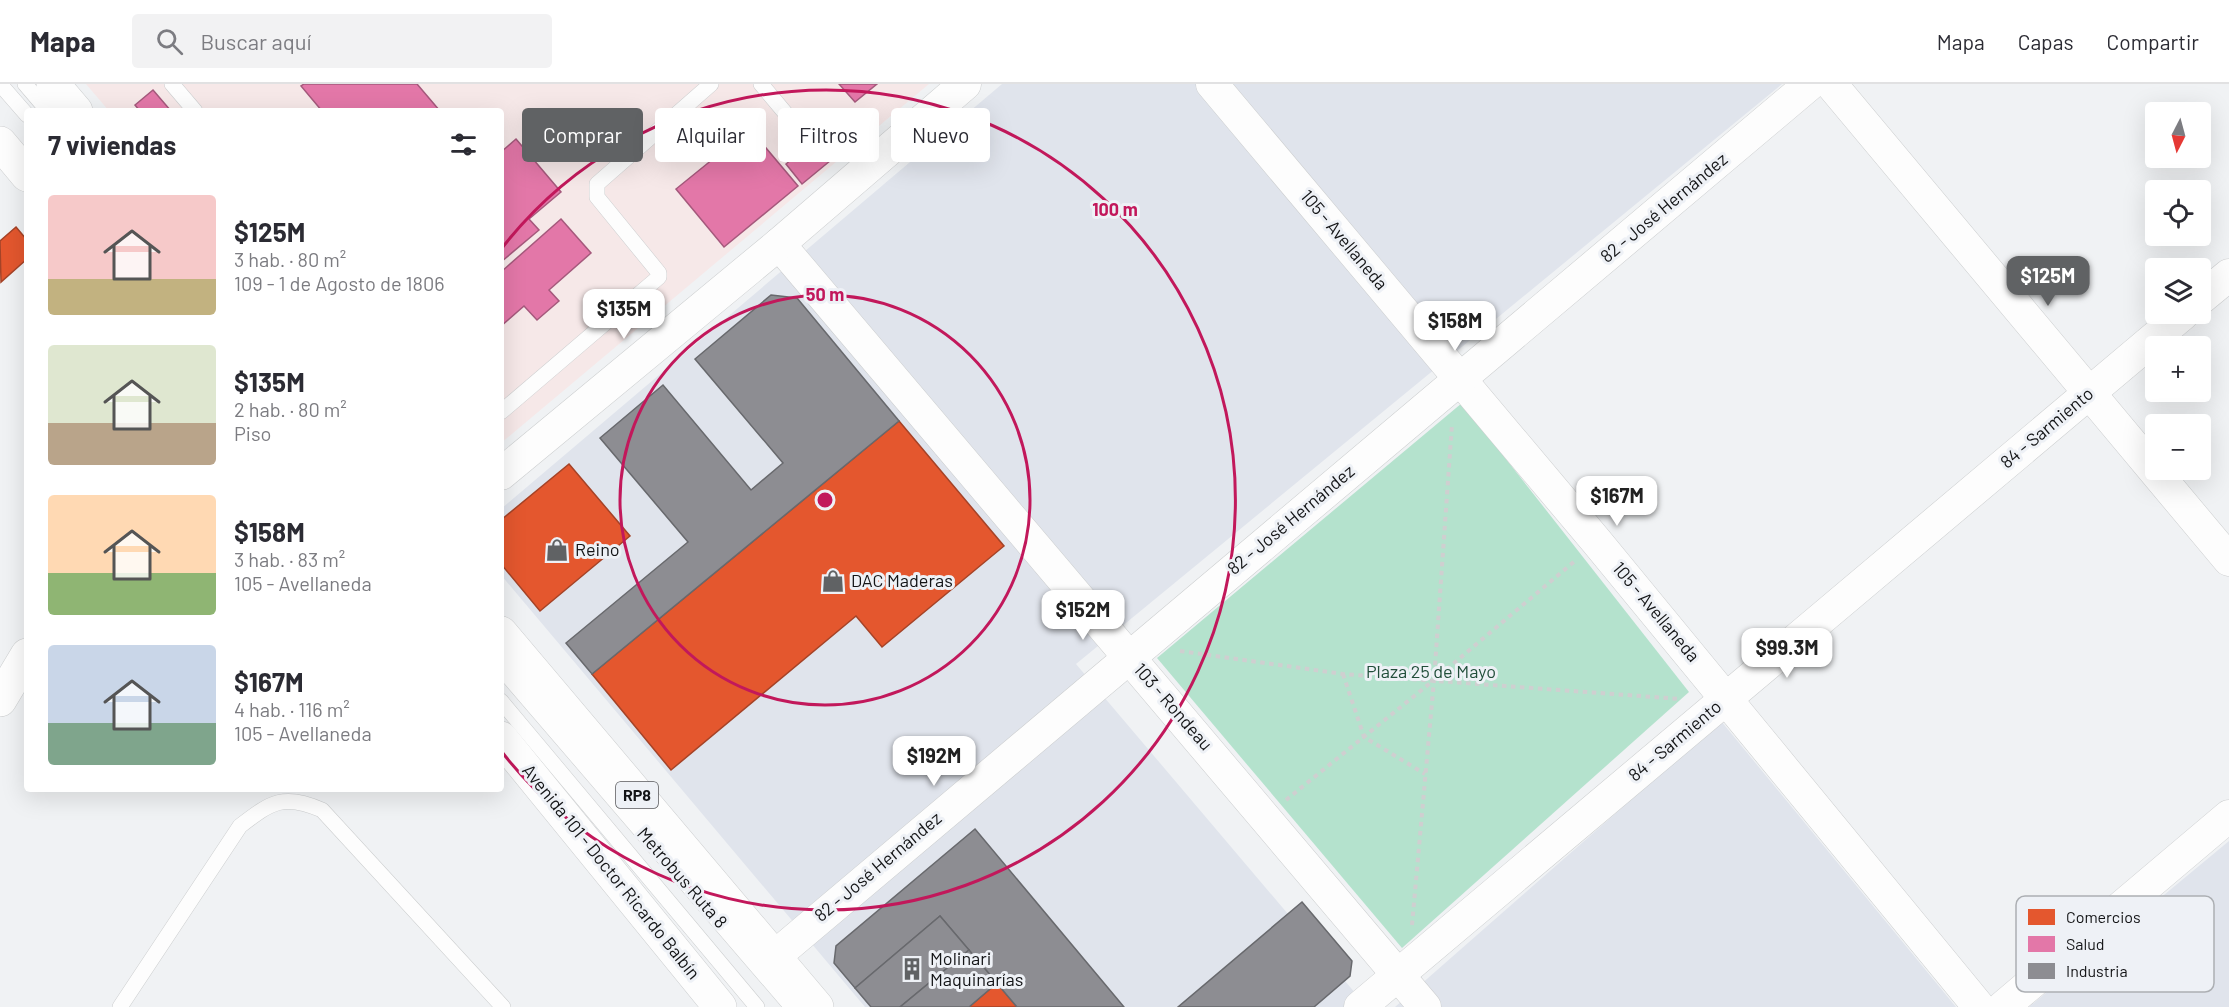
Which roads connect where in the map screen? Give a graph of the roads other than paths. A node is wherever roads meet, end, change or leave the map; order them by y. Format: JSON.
{"nodes":[{"id":1,"x":0,"y":84,"type":"edge"},
{"id":2,"x":25,"y":84,"type":"edge"},
{"id":3,"x":53,"y":84,"type":"edge"},
{"id":4,"x":172,"y":84,"type":"edge"},
{"id":5,"x":711,"y":84,"type":"edge"},
{"id":6,"x":761,"y":84,"type":"edge"},
{"id":7,"x":965,"y":84,"type":"edge"},
{"id":8,"x":1212,"y":84,"type":"edge"},
{"id":9,"x":1810,"y":84,"type":"edge"},
{"id":10,"x":1831,"y":84,"type":"edge"},
{"id":11,"x":45,"y":108,"type":"edge"},
{"id":12,"x":73,"y":108,"type":"edge"},
{"id":13,"x":192,"y":108,"type":"edge"},
{"id":14,"x":781,"y":108,"type":"edge"},
{"id":15,"x":24,"y":112,"type":"edge"},
{"id":16,"x":0,"y":143,"type":"edge"},
{"id":17,"x":24,"y":171,"type":"edge"},
{"id":18,"x":779,"y":244,"type":"junction"},
{"id":19,"x":2229,"y":274,"type":"edge"},
{"id":20,"x":2211,"y":289,"type":"edge"},
{"id":21,"x":2171,"y":324,"type":"edge"},
{"id":22,"x":1458,"y":382,"type":"junction"},
{"id":23,"x":2088,"y":393,"type":"junction"},
{"id":24,"x":504,"y":409,"type":"edge"},
{"id":25,"x":504,"y":472,"type":"edge"},
{"id":26,"x":2229,"y":560,"type":"edge"},
{"id":27,"x":504,"y":637,"type":"edge"},
{"id":28,"x":1134,"y":650,"type":"junction"},
{"id":29,"x":504,"y":671,"type":"edge"},
{"id":30,"x":1723,"y":700,"type":"junction"},
{"id":31,"x":504,"y":705,"type":"edge"},
{"id":32,"x":504,"y":742,"type":"edge"},
{"id":33,"x":2229,"y":816,"type":"edge"},
{"id":34,"x":2134,"y":896,"type":"edge"},
{"id":35,"x":774,"y":957,"type":"junction"},
{"id":36,"x":1404,"y":971,"type":"junction"},
{"id":37,"x":2021,"y":992,"type":"edge"},
{"id":38,"x":709,"y":1003,"type":"edge"},
{"id":39,"x":120,"y":1007,"type":"edge"},
{"id":40,"x":503,"y":1007,"type":"edge"},
{"id":41,"x":757,"y":1007,"type":"edge"},
{"id":42,"x":792,"y":1007,"type":"edge"},
{"id":43,"x":816,"y":1007,"type":"edge"},
{"id":44,"x":1360,"y":1007,"type":"edge"},
{"id":45,"x":1425,"y":1007,"type":"edge"},
{"id":46,"x":1979,"y":1007,"type":"edge"},
{"id":47,"x":2003,"y":1007,"type":"edge"}],
"edges":[{"from":1,"to":15,"type":"lane"},
{"from":2,"to":11,"type":"lane"},
{"from":3,"to":12,"type":"main road"},
{"from":4,"to":13,"type":"lane"},
{"from":5,"to":24,"type":"lane"},
{"from":6,"to":14,"type":"lane"},
{"from":7,"to":18,"type":"street"},
{"from":8,"to":22,"type":"street","name":"105 - Avellaneda"},
{"from":9,"to":22,"type":"street","name":"82 - José Hernández"},
{"from":10,"to":23,"type":"street"},
{"from":16,"to":17,"type":"main road"},
{"from":18,"to":25,"type":"street"},
{"from":18,"to":28,"type":"street","name":"103 - Rondeau"},
{"from":19,"to":20,"type":"street"},
{"from":21,"to":23,"type":"street","name":"84 - Sarmiento"},
{"from":22,"to":28,"type":"street","name":"82 - José Hernández"},
{"from":22,"to":30,"type":"street","name":"105 - Avellaneda"},
{"from":23,"to":26,"type":"street"},
{"from":23,"to":30,"type":"street","name":"84 - Sarmiento"},
{"from":27,"to":35,"type":"main road","number":"RP8"},
{"from":28,"to":35,"type":"street","name":"82 - José Hernández"},
{"from":28,"to":36,"type":"street","name":"103 - Rondeau"},
{"from":29,"to":42,"type":"lane","name":"Metrobus Ruta 8"},
{"from":30,"to":36,"type":"street","name":"84 - Sarmiento"},
{"from":30,"to":46,"type":"street","name":"105 - Avellaneda"},
{"from":31,"to":41,"type":"lane","name":"Metrobus Ruta 8"},
{"from":32,"to":38,"type":"main road","name":"Avenida 101 - Doctor Ricardo Balbín"},
{"from":33,"to":34,"type":"street"},
{"from":35,"to":43,"type":"main road","number":"RP8"},
{"from":36,"to":44,"type":"street","name":"84 - Sarmiento"},
{"from":36,"to":45,"type":"street","name":"103 - Rondeau"},
{"from":37,"to":47,"type":"street"},
{"from":39,"to":40,"type":"lane"}]}
